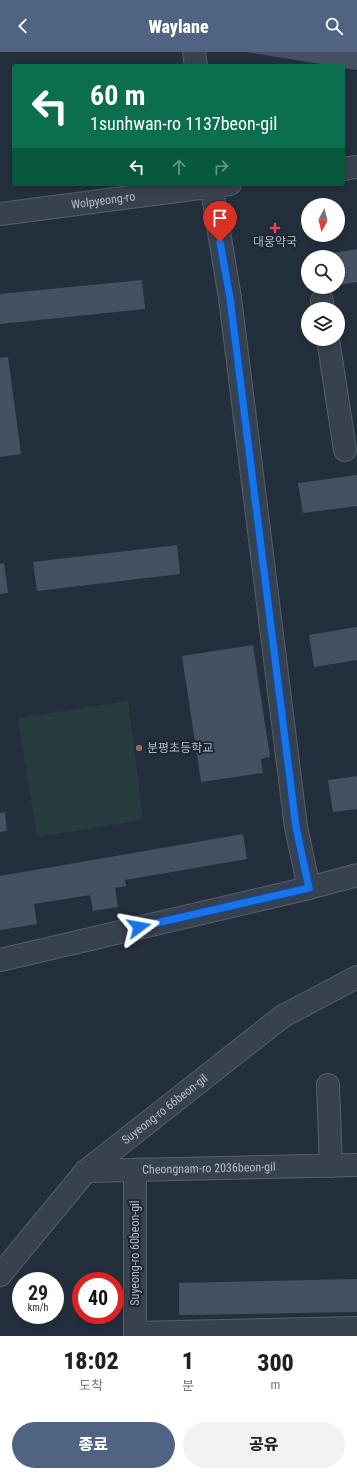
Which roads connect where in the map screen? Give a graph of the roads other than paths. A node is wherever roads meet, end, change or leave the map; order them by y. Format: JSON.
{"nodes":[{"id":1,"x":194,"y":52,"type":"edge"},
{"id":2,"x":196,"y":64,"type":"edge"},
{"id":3,"x":357,"y":167,"type":"edge"},
{"id":4,"x":345,"y":169,"type":"edge"},
{"id":5,"x":210,"y":186,"type":"edge"},
{"id":6,"x":217,"y":186,"type":"edge"},
{"id":7,"x":0,"y":214,"type":"edge"},
{"id":8,"x":329,"y":346,"type":"edge"},
{"id":9,"x":345,"y":450,"type":"dead end"},
{"id":10,"x":357,"y":875,"type":"edge"},
{"id":11,"x":309,"y":888,"type":"junction"},
{"id":12,"x":0,"y":960,"type":"edge"},
{"id":13,"x":357,"y":977,"type":"edge"},
{"id":14,"x":328,"y":1085,"type":"dead end"},
{"id":15,"x":357,"y":1165,"type":"edge"},
{"id":16,"x":331,"y":1166,"type":"junction"},
{"id":17,"x":135,"y":1170,"type":"junction"},
{"id":18,"x":86,"y":1171,"type":"junction"},
{"id":19,"x":0,"y":1275,"type":"edge"},
{"id":20,"x":357,"y":1328,"type":"edge"},
{"id":21,"x":135,"y":1334,"type":"edge"}],
"edges":[{"from":1,"to":2,"type":"street"},
{"from":3,"to":4,"type":"street"},
{"from":5,"to":7,"type":"street","name":"Wolpyeong-ro"},
{"from":6,"to":11,"type":"street"},
{"from":8,"to":9,"type":"street"},
{"from":10,"to":11,"type":"street"},
{"from":11,"to":12,"type":"street"},
{"from":13,"to":18,"type":"street","name":"Suyeong-ro 66beon-gil"},
{"from":14,"to":16,"type":"street"},
{"from":15,"to":16,"type":"street","name":"Cheongnam-ro 2036beon-gil"},
{"from":16,"to":17,"type":"street","name":"Cheongnam-ro 2036beon-gil"},
{"from":17,"to":18,"type":"street","name":"Cheongnam-ro 2036beon-gil"},
{"from":17,"to":21,"type":"street","name":"Suyeong-ro 60beon-gil"},
{"from":18,"to":19,"type":"street","name":"Suyeong-ro 66beon-gil"},
{"from":20,"to":21,"type":"street"}]}
